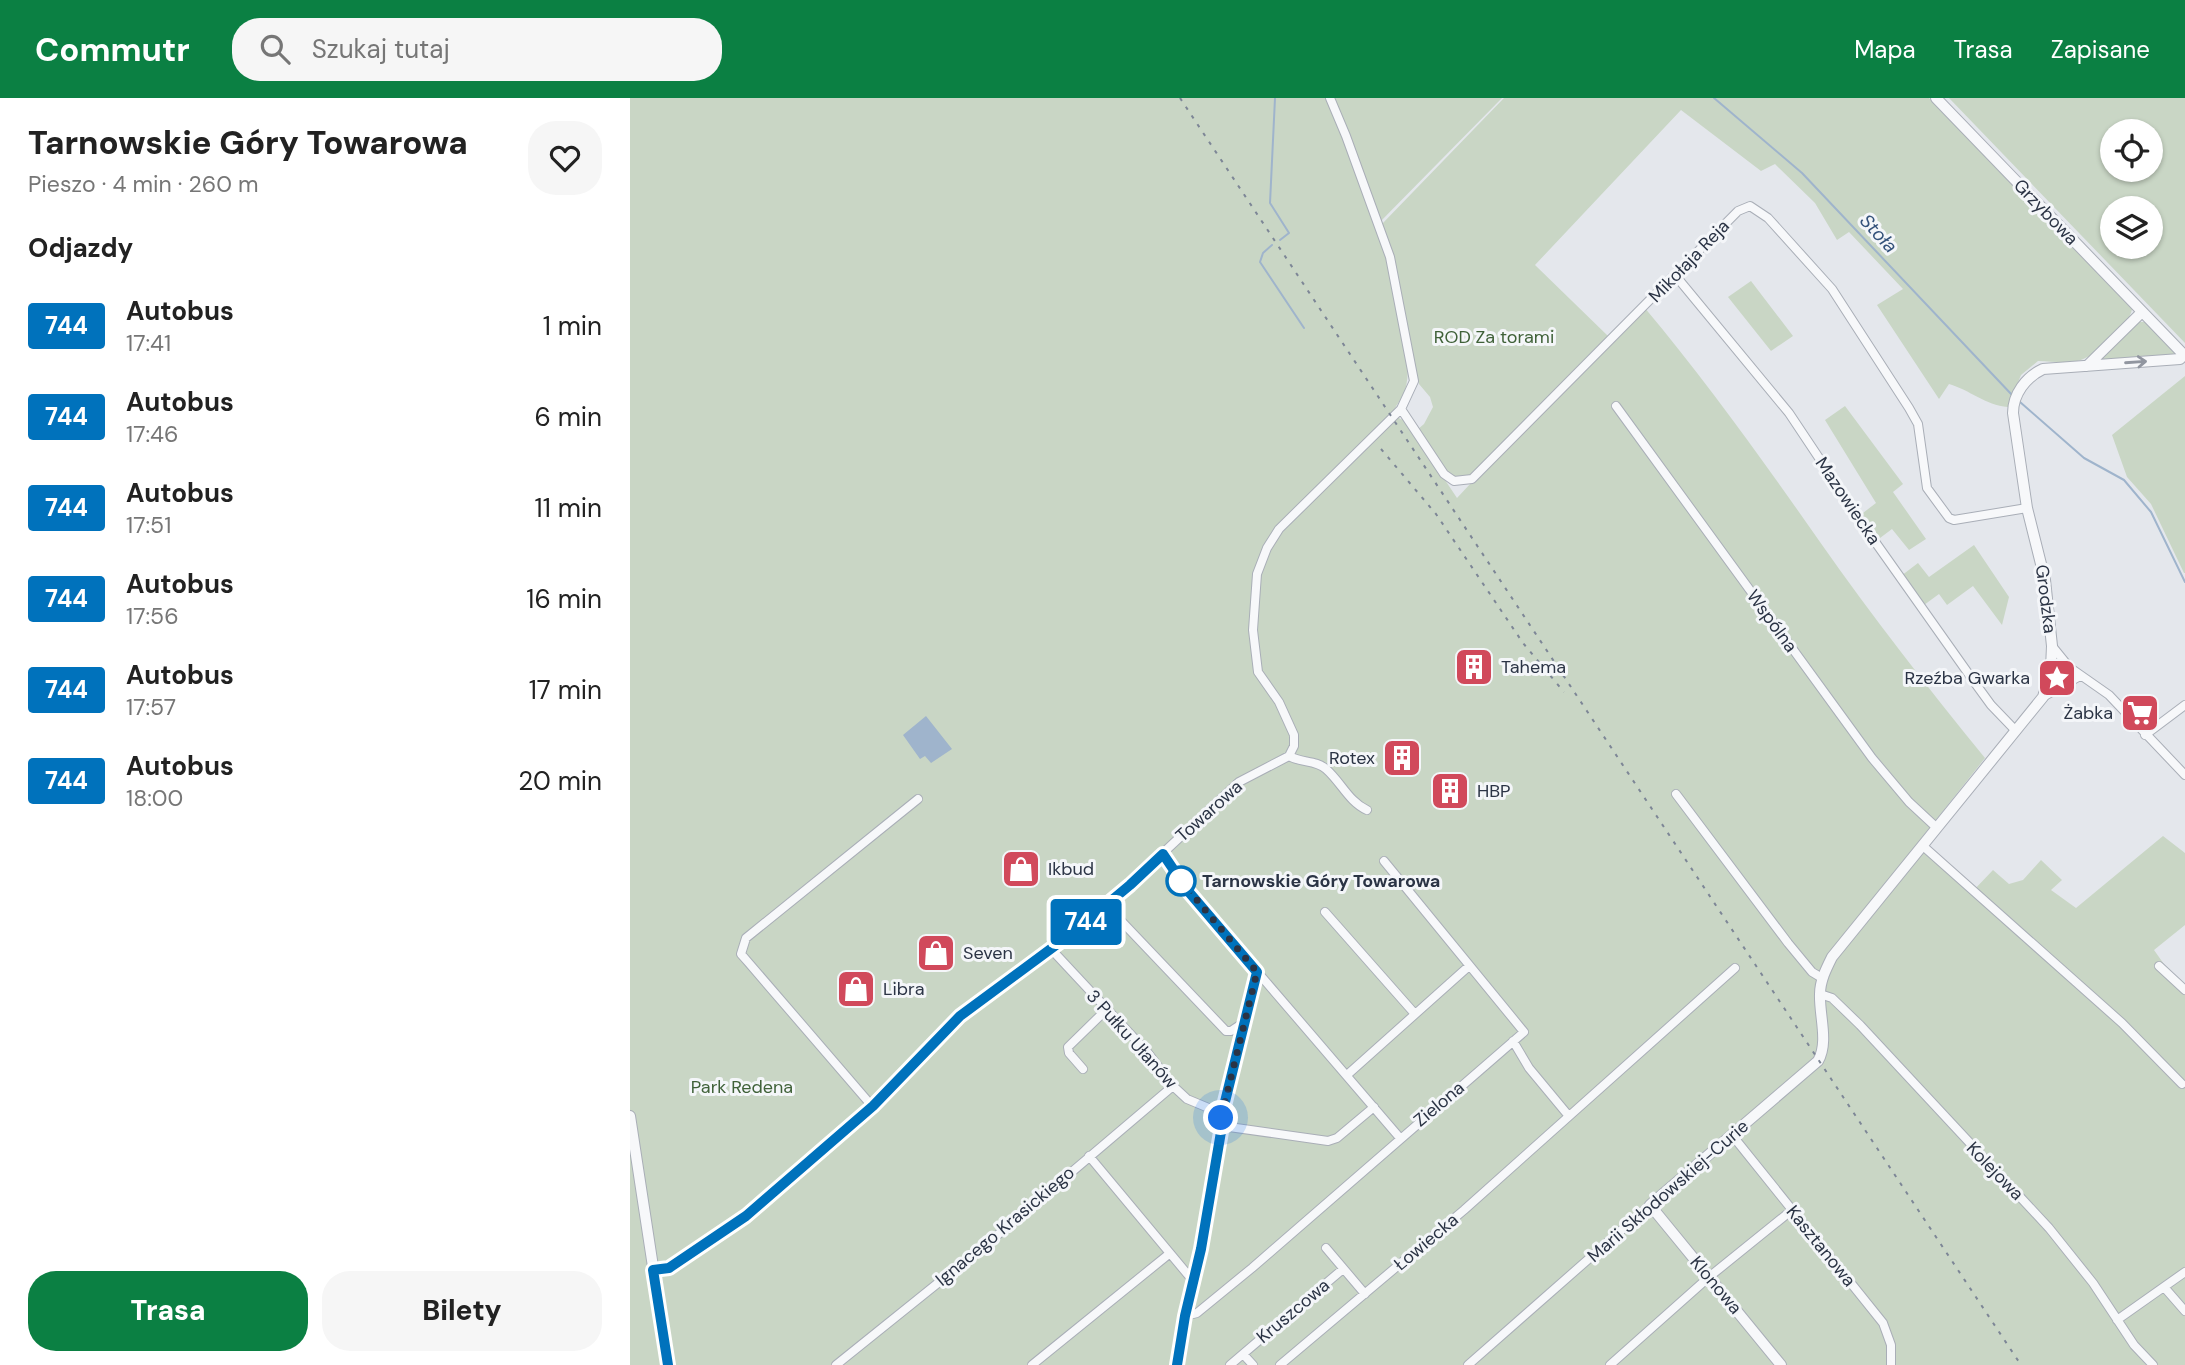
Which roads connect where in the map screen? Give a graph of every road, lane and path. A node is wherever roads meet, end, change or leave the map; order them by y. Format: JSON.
{"nodes":[{"id":1,"x":1330,"y":98,"type":"edge"},
{"id":2,"x":1936,"y":98,"type":"edge"},
{"id":3,"x":1675,"y":275,"type":"junction"},
{"id":4,"x":2142,"y":312,"type":"junction"},
{"id":5,"x":2185,"y":355,"type":"edge"},
{"id":6,"x":2087,"y":366,"type":"junction"},
{"id":7,"x":1616,"y":406,"type":"dead end"},
{"id":8,"x":1401,"y":409,"type":"junction"},
{"id":9,"x":2027,"y":508,"type":"junction"},
{"id":10,"x":2052,"y":646,"type":"junction"},
{"id":11,"x":2080,"y":676,"type":"junction"},
{"id":12,"x":2043,"y":697,"type":"junction"},
{"id":13,"x":2185,"y":705,"type":"edge"},
{"id":14,"x":2016,"y":731,"type":"junction"},
{"id":15,"x":2145,"y":735,"type":"junction"},
{"id":16,"x":1289,"y":756,"type":"junction"},
{"id":17,"x":2185,"y":775,"type":"edge"},
{"id":18,"x":1676,"y":794,"type":"dead end"},
{"id":19,"x":918,"y":799,"type":"dead end"},
{"id":20,"x":1367,"y":810,"type":"dead end"},
{"id":21,"x":1937,"y":828,"type":"junction"},
{"id":22,"x":1923,"y":846,"type":"junction"},
{"id":23,"x":1163,"y":854,"type":"junction"},
{"id":24,"x":1384,"y":861,"type":"dead end"},
{"id":25,"x":1107,"y":905,"type":"junction"},
{"id":26,"x":1325,"y":912,"type":"dead end"},
{"id":27,"x":1051,"y":949,"type":"junction"},
{"id":28,"x":2159,"y":965,"type":"dead end"},
{"id":29,"x":1469,"y":966,"type":"junction"},
{"id":30,"x":1735,"y":968,"type":"dead end"},
{"id":31,"x":1256,"y":975,"type":"junction"},
{"id":32,"x":2185,"y":975,"type":"edge"},
{"id":33,"x":1822,"y":978,"type":"junction"},
{"id":34,"x":2177,"y":981,"type":"junction"},
{"id":35,"x":2185,"y":990,"type":"edge"},
{"id":36,"x":1820,"y":994,"type":"junction"},
{"id":37,"x":1107,"y":1009,"type":"junction"},
{"id":38,"x":1415,"y":1014,"type":"junction"},
{"id":39,"x":1245,"y":1021,"type":"junction"},
{"id":40,"x":1513,"y":1041,"type":"junction"},
{"id":41,"x":1083,"y":1069,"type":"dead end"},
{"id":42,"x":1347,"y":1074,"type":"junction"},
{"id":43,"x":2182,"y":1084,"type":"dead end"},
{"id":44,"x":1174,"y":1086,"type":"junction"},
{"id":45,"x":873,"y":1106,"type":"junction"},
{"id":46,"x":1374,"y":1107,"type":"junction"},
{"id":47,"x":1568,"y":1115,"type":"junction"},
{"id":48,"x":630,"y":1116,"type":"edge"},
{"id":49,"x":1221,"y":1122,"type":"junction"},
{"id":50,"x":1732,"y":1135,"type":"junction"},
{"id":51,"x":1400,"y":1138,"type":"junction"},
{"id":52,"x":1089,"y":1156,"type":"junction"},
{"id":53,"x":1650,"y":1205,"type":"junction"},
{"id":54,"x":1793,"y":1210,"type":"junction"},
{"id":55,"x":1326,"y":1248,"type":"dead end"},
{"id":56,"x":1169,"y":1254,"type":"junction"},
{"id":57,"x":1343,"y":1269,"type":"junction"},
{"id":58,"x":653,"y":1270,"type":"junction"},
{"id":59,"x":2185,"y":1272,"type":"edge"},
{"id":60,"x":1709,"y":1277,"type":"junction"},
{"id":61,"x":1194,"y":1282,"type":"junction"},
{"id":62,"x":2164,"y":1287,"type":"junction"},
{"id":63,"x":1365,"y":1294,"type":"junction"},
{"id":64,"x":2185,"y":1311,"type":"edge"},
{"id":65,"x":1185,"y":1316,"type":"junction"},
{"id":66,"x":2117,"y":1320,"type":"junction"},
{"id":67,"x":1243,"y":1354,"type":"junction"},
{"id":68,"x":668,"y":1365,"type":"edge"},
{"id":69,"x":836,"y":1365,"type":"edge"},
{"id":70,"x":1032,"y":1365,"type":"edge"},
{"id":71,"x":1177,"y":1365,"type":"edge"},
{"id":72,"x":1230,"y":1365,"type":"edge"},
{"id":73,"x":1253,"y":1365,"type":"edge"},
{"id":74,"x":1280,"y":1365,"type":"edge"},
{"id":75,"x":1468,"y":1365,"type":"edge"},
{"id":76,"x":1610,"y":1365,"type":"edge"},
{"id":77,"x":1781,"y":1365,"type":"edge"},
{"id":78,"x":1891,"y":1365,"type":"edge"},
{"id":79,"x":2153,"y":1365,"type":"edge"}],
"edges":[{"from":1,"to":8,"type":"street"},
{"from":2,"to":4,"type":"street","name":"Grzybowa"},
{"from":3,"to":8,"type":"street","name":"Mikołaja Reja"},
{"from":3,"to":9,"type":"street","name":"Mikołaja Reja"},
{"from":3,"to":14,"type":"street","name":"Mazowiecka"},
{"from":4,"to":5,"type":"street","name":"Grzybowa"},
{"from":4,"to":6,"type":"street"},
{"from":6,"to":5,"type":"street","name":"Grodzka","one_way":true},
{"from":6,"to":9,"type":"street","name":"Grodzka"},
{"from":7,"to":21,"type":"street","name":"Wspólna"},
{"from":8,"to":16,"type":"street"},
{"from":9,"to":10,"type":"street","name":"Grodzka"},
{"from":10,"to":11,"type":"street"},
{"from":10,"to":12,"type":"street","name":"Grodzka"},
{"from":11,"to":12,"type":"street"},
{"from":11,"to":15,"type":"street"},
{"from":12,"to":14,"type":"street","name":"Grodzka"},
{"from":13,"to":15,"type":"street"},
{"from":14,"to":21,"type":"street","name":"Grodzka"},
{"from":15,"to":17,"type":"street"},
{"from":16,"to":20,"type":"street"},
{"from":16,"to":23,"type":"street","name":"Towarowa"},
{"from":18,"to":33,"type":"street"},
{"from":19,"to":45,"type":"street"},
{"from":21,"to":22,"type":"street","name":"Grodzka"},
{"from":22,"to":33,"type":"street","name":"Grodzka"},
{"from":22,"to":43,"type":"street"},
{"from":23,"to":25,"type":"street","name":"Towarowa"},
{"from":23,"to":31,"type":"street"},
{"from":24,"to":29,"type":"street"},
{"from":25,"to":27,"type":"street","name":"Towarowa"},
{"from":25,"to":39,"type":"street"},
{"from":26,"to":38,"type":"street"},
{"from":27,"to":37,"type":"street","name":"3 Pułku Ułanów"},
{"from":27,"to":45,"type":"street","name":"Towarowa"},
{"from":28,"to":34,"type":"street"},
{"from":29,"to":38,"type":"street"},
{"from":29,"to":40,"type":"street"},
{"from":30,"to":47,"type":"street","name":"Łowiecka"},
{"from":31,"to":39,"type":"street"},
{"from":31,"to":42,"type":"street"},
{"from":32,"to":34,"type":"street"},
{"from":33,"to":36,"type":"street","name":"Grodzka"},
{"from":34,"to":35,"type":"street"},
{"from":36,"to":50,"type":"street","name":"Marii Skłodowskiej-Curie"},
{"from":36,"to":66,"type":"street","name":"Kolejowa"},
{"from":37,"to":41,"type":"street"},
{"from":37,"to":44,"type":"street","name":"3 Pułku Ułanów"},
{"from":38,"to":42,"type":"street"},
{"from":39,"to":49,"type":"street"},
{"from":40,"to":47,"type":"street"},
{"from":40,"to":51,"type":"street","name":"Zielona"},
{"from":42,"to":46,"type":"street"},
{"from":44,"to":49,"type":"street","name":"3 Pułku Ułanów"},
{"from":44,"to":52,"type":"street","name":"Ignacego Krasickiego"},
{"from":45,"to":58,"type":"street","name":"Towarowa"},
{"from":46,"to":49,"type":"street"},
{"from":46,"to":51,"type":"street"},
{"from":47,"to":63,"type":"street","name":"Łowiecka"},
{"from":48,"to":58,"type":"street"},
{"from":49,"to":61,"type":"street"},
{"from":50,"to":53,"type":"street","name":"Marii Skłodowskiej-Curie"},
{"from":50,"to":54,"type":"street","name":"Kasztanowa"},
{"from":51,"to":65,"type":"street","name":"Zielona"},
{"from":52,"to":56,"type":"street"},
{"from":52,"to":69,"type":"street","name":"Ignacego Krasickiego"},
{"from":53,"to":60,"type":"street","name":"Klonowa"},
{"from":53,"to":75,"type":"street","name":"Marii Skłodowskiej-Curie"},
{"from":54,"to":60,"type":"street"},
{"from":54,"to":78,"type":"street","name":"Kasztanowa"},
{"from":55,"to":57,"type":"street","name":"Kruszcowa"},
{"from":56,"to":61,"type":"street"},
{"from":56,"to":70,"type":"street"},
{"from":57,"to":63,"type":"street","name":"Kruszcowa"},
{"from":57,"to":67,"type":"street","name":"Kruszcowa"},
{"from":58,"to":68,"type":"street"},
{"from":59,"to":62,"type":"street"},
{"from":60,"to":76,"type":"street"},
{"from":60,"to":77,"type":"street","name":"Klonowa"},
{"from":61,"to":65,"type":"street"},
{"from":62,"to":64,"type":"street"},
{"from":62,"to":66,"type":"street"},
{"from":63,"to":74,"type":"street","name":"Łowiecka"},
{"from":65,"to":71,"type":"street"},
{"from":66,"to":79,"type":"street","name":"Kolejowa"},
{"from":67,"to":72,"type":"street","name":"Kruszcowa"},
{"from":67,"to":73,"type":"street","name":"Kruszcowa"}]}
